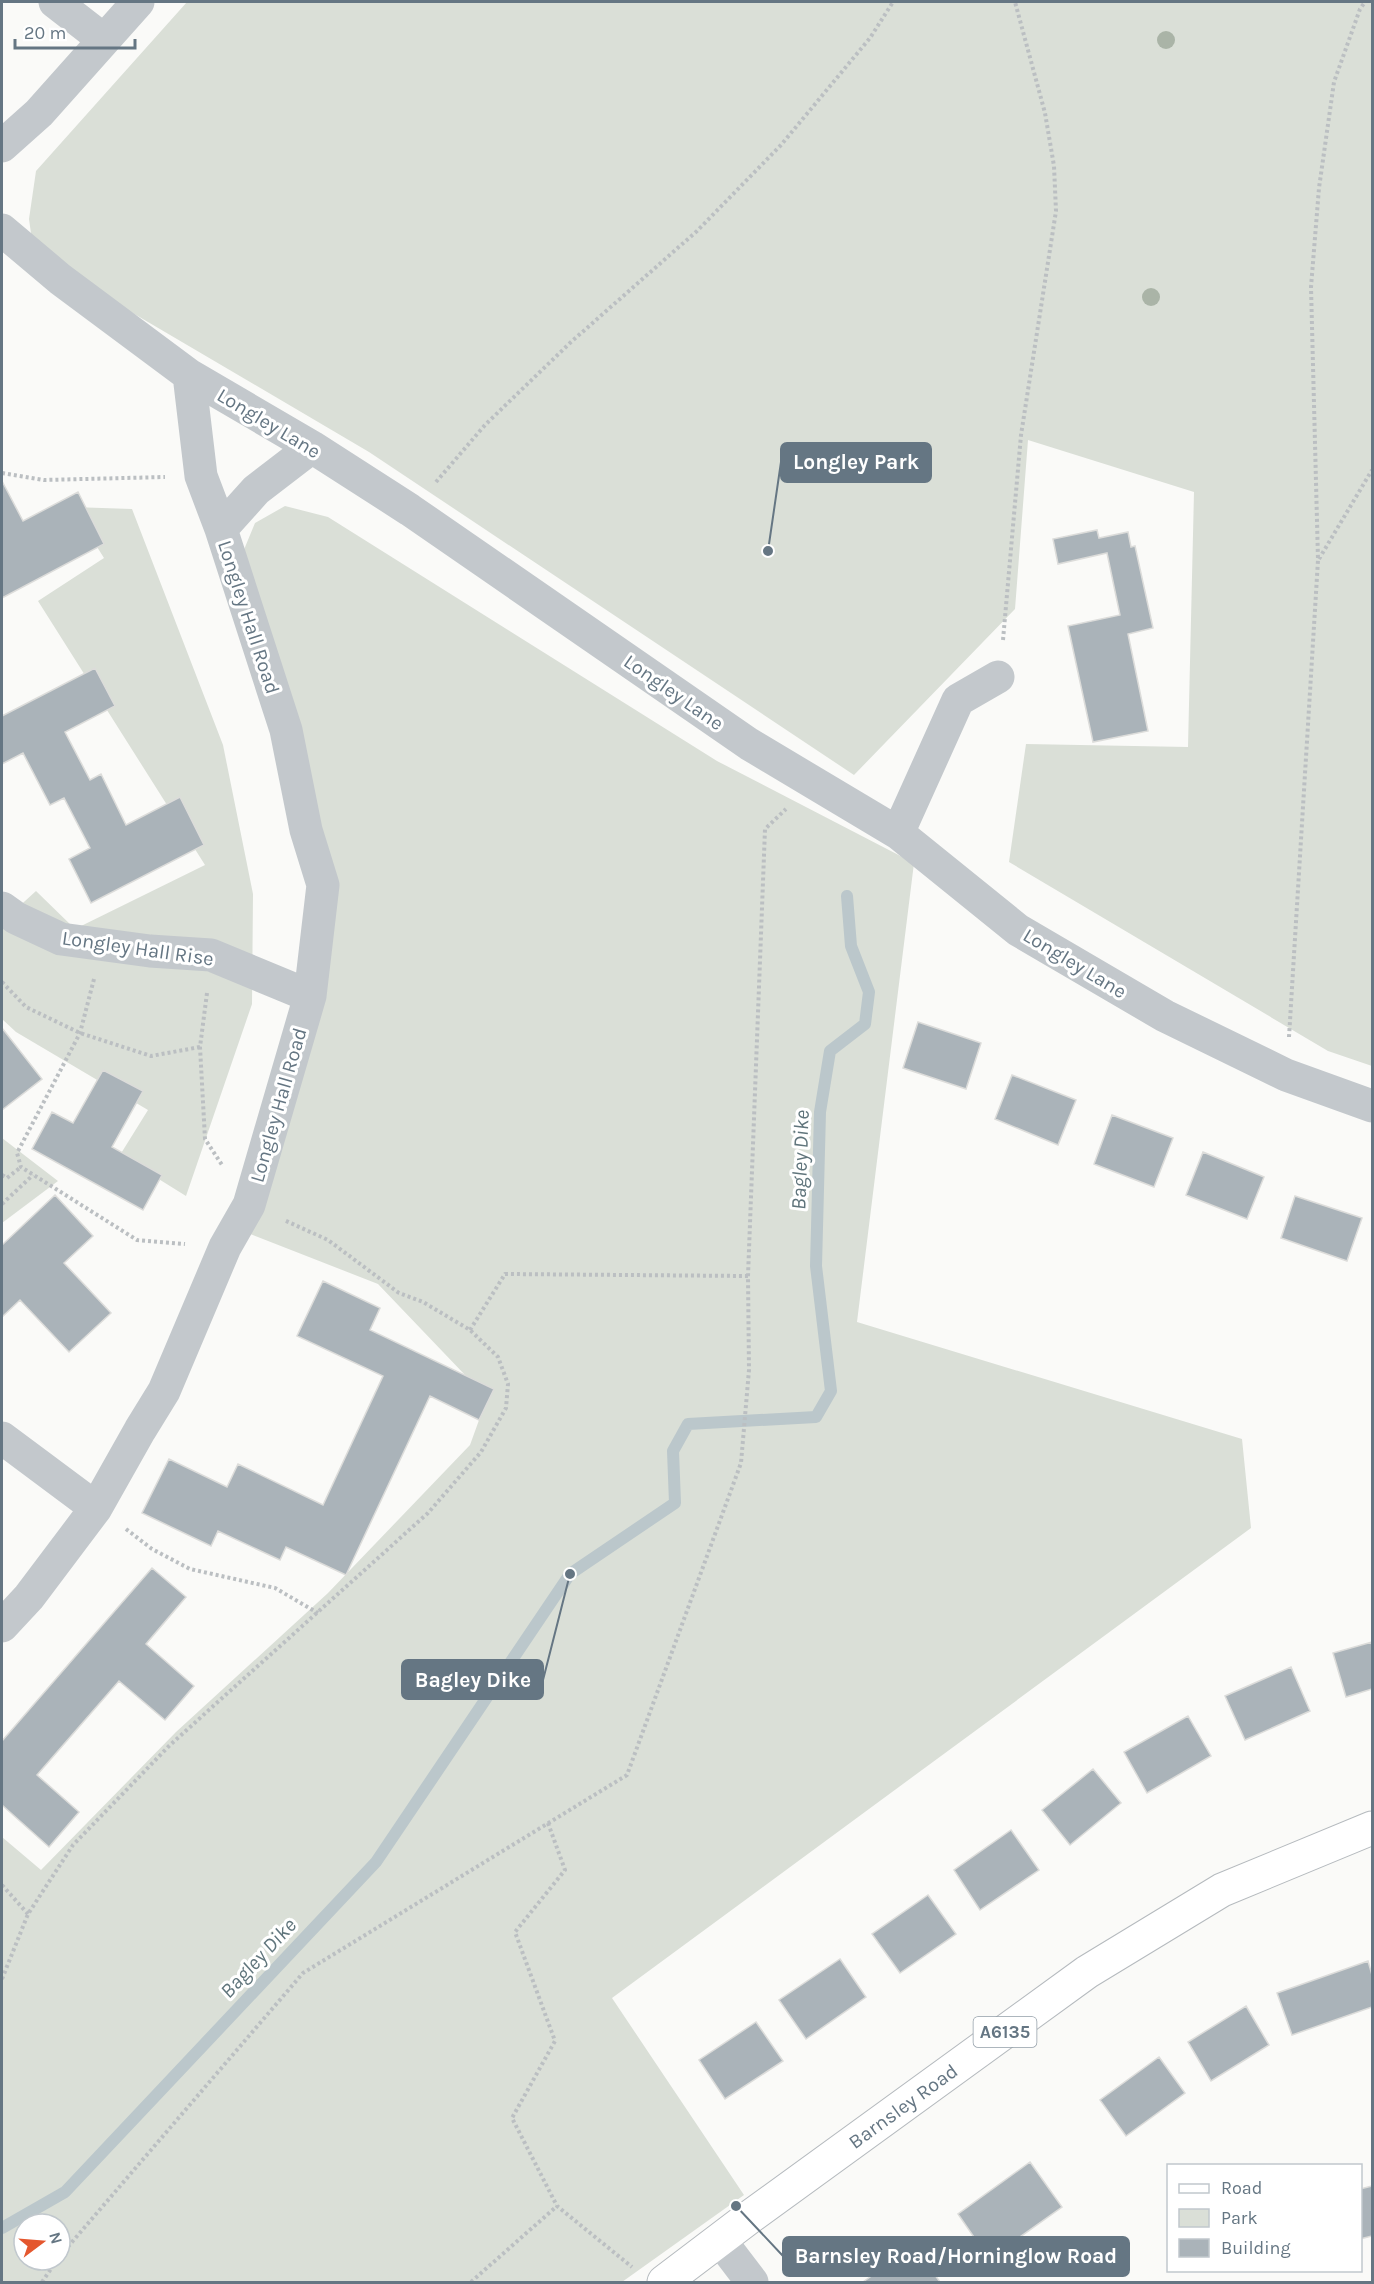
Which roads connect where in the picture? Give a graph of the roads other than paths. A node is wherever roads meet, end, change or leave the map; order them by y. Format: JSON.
{"nodes":[{"id":1,"x":55,"y":2,"type":"edge"},
{"id":2,"x":138,"y":2,"type":"edge"},
{"id":3,"x":104,"y":40,"type":"junction"},
{"id":4,"x":2,"y":146,"type":"edge"},
{"id":5,"x":2,"y":230,"type":"edge"},
{"id":6,"x":189,"y":375,"type":"junction"},
{"id":7,"x":312,"y":447,"type":"junction"},
{"id":8,"x":221,"y":529,"type":"junction"},
{"id":9,"x":999,"y":676,"type":"road end"},
{"id":10,"x":898,"y":833,"type":"junction"},
{"id":11,"x":2,"y":908,"type":"edge"},
{"id":12,"x":310,"y":996,"type":"junction"},
{"id":13,"x":1372,"y":1106,"type":"edge"},
{"id":14,"x":2,"y":1438,"type":"edge"},
{"id":15,"x":96,"y":1508,"type":"junction"},
{"id":16,"x":2,"y":1626,"type":"edge"},
{"id":17,"x":1372,"y":1828,"type":"edge"},
{"id":18,"x":720,"y":2240,"type":"junction"},
{"id":19,"x":664,"y":2283,"type":"edge"},
{"id":20,"x":752,"y":2283,"type":"edge"}],
"edges":[{"from":1,"to":3,"type":"street"},
{"from":2,"to":3,"type":"street"},
{"from":3,"to":4,"type":"street"},
{"from":5,"to":6,"type":"street","name":"Longley Lane"},
{"from":6,"to":7,"type":"street","name":"Longley Lane"},
{"from":6,"to":8,"type":"street","name":"Longley Hall Road"},
{"from":7,"to":8,"type":"street","name":"Longley Hall Road"},
{"from":7,"to":10,"type":"street","name":"Longley Lane"},
{"from":8,"to":12,"type":"street","name":"Longley Hall Road"},
{"from":9,"to":10,"type":"street"},
{"from":10,"to":13,"type":"street","name":"Longley Lane"},
{"from":11,"to":12,"type":"street","name":"Longley Hall Rise"},
{"from":12,"to":15,"type":"street","name":"Longley Hall Road"},
{"from":14,"to":15,"type":"street"},
{"from":15,"to":16,"type":"street","name":"Longley Hall Road"},
{"from":17,"to":18,"type":"main road","name":"Barnsley Road","number":"A6135"},
{"from":18,"to":19,"type":"main road","name":"Barnsley Road","number":"A6135"},
{"from":18,"to":20,"type":"street"}]}
